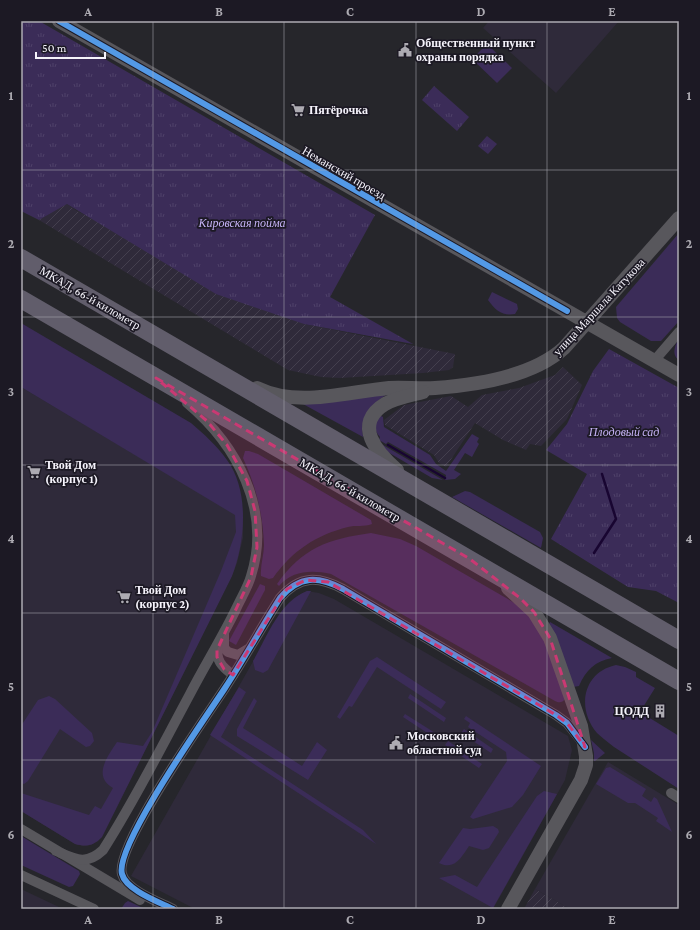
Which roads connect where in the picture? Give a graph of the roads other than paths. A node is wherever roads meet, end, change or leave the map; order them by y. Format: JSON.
{"nodes":[{"id":1,"x":59,"y":21,"type":"edge"},
{"id":2,"x":679,"y":218,"type":"edge"},
{"id":3,"x":21,"y":258,"type":"edge"},
{"id":4,"x":21,"y":299,"type":"edge"},
{"id":5,"x":588,"y":323,"type":"junction"},
{"id":6,"x":679,"y":332,"type":"edge"},
{"id":7,"x":654,"y":361,"type":"junction"},
{"id":8,"x":205,"y":365,"type":"junction"},
{"id":9,"x":679,"y":375,"type":"edge"},
{"id":10,"x":156,"y":378,"type":"junction"},
{"id":11,"x":434,"y":388,"type":"junction"},
{"id":12,"x":421,"y":490,"type":"junction"},
{"id":13,"x":470,"y":559,"type":"junction"},
{"id":14,"x":221,"y":638,"type":"junction"},
{"id":15,"x":679,"y":640,"type":"edge"},
{"id":16,"x":249,"y":649,"type":"junction"},
{"id":17,"x":233,"y":675,"type":"junction"},
{"id":18,"x":679,"y":681,"type":"edge"},
{"id":19,"x":585,"y":747,"type":"junction"},
{"id":20,"x":21,"y":830,"type":"edge"},
{"id":21,"x":56,"y":851,"type":"junction"},
{"id":22,"x":21,"y":875,"type":"edge"},
{"id":23,"x":62,"y":894,"type":"junction"},
{"id":24,"x":77,"y":909,"type":"edge"},
{"id":25,"x":94,"y":909,"type":"edge"},
{"id":26,"x":160,"y":909,"type":"edge"},
{"id":27,"x":173,"y":909,"type":"edge"},
{"id":28,"x":508,"y":909,"type":"edge"}],
"edges":[{"from":1,"to":5,"type":"street","name":"Неманский проезд"},
{"from":2,"to":5,"type":"street","name":"улица Маршала Катукова"},
{"from":3,"to":8,"type":"highway","name":"МКАД, 66-й километр"},
{"from":4,"to":10,"type":"highway","name":"МКАД, 66-й километр"},
{"from":5,"to":7,"type":"street","name":"Неманский проезд"},
{"from":5,"to":11,"type":"street","name":"улица Маршала Катукова"},
{"from":6,"to":7,"type":"street"},
{"from":7,"to":9,"type":"street","name":"Неманский проезд"},
{"from":8,"to":11,"type":"street","name":"улица Маршала Катукова"},
{"from":8,"to":12,"type":"highway","name":"МКАД, 66-й километр"},
{"from":10,"to":13,"type":"highway","name":"МКАД, 66-й километр"},
{"from":10,"to":14,"type":"street"},
{"from":11,"to":12,"type":"street","name":"улица Маршала Катукова"},
{"from":12,"to":15,"type":"highway","name":"МКАД, 66-й километр"},
{"from":13,"to":18,"type":"highway","name":"МКАД, 66-й километр"},
{"from":13,"to":19,"type":"street"},
{"from":14,"to":16,"type":"street"},
{"from":14,"to":17,"type":"street"},
{"from":14,"to":21,"type":"street"},
{"from":16,"to":17,"type":"street"},
{"from":16,"to":19,"type":"street"},
{"from":17,"to":27,"type":"street"},
{"from":19,"to":28,"type":"street"},
{"from":20,"to":21,"type":"street"},
{"from":21,"to":26,"type":"street"},
{"from":22,"to":23,"type":"street"},
{"from":23,"to":24,"type":"street"},
{"from":23,"to":25,"type":"street"}]}
